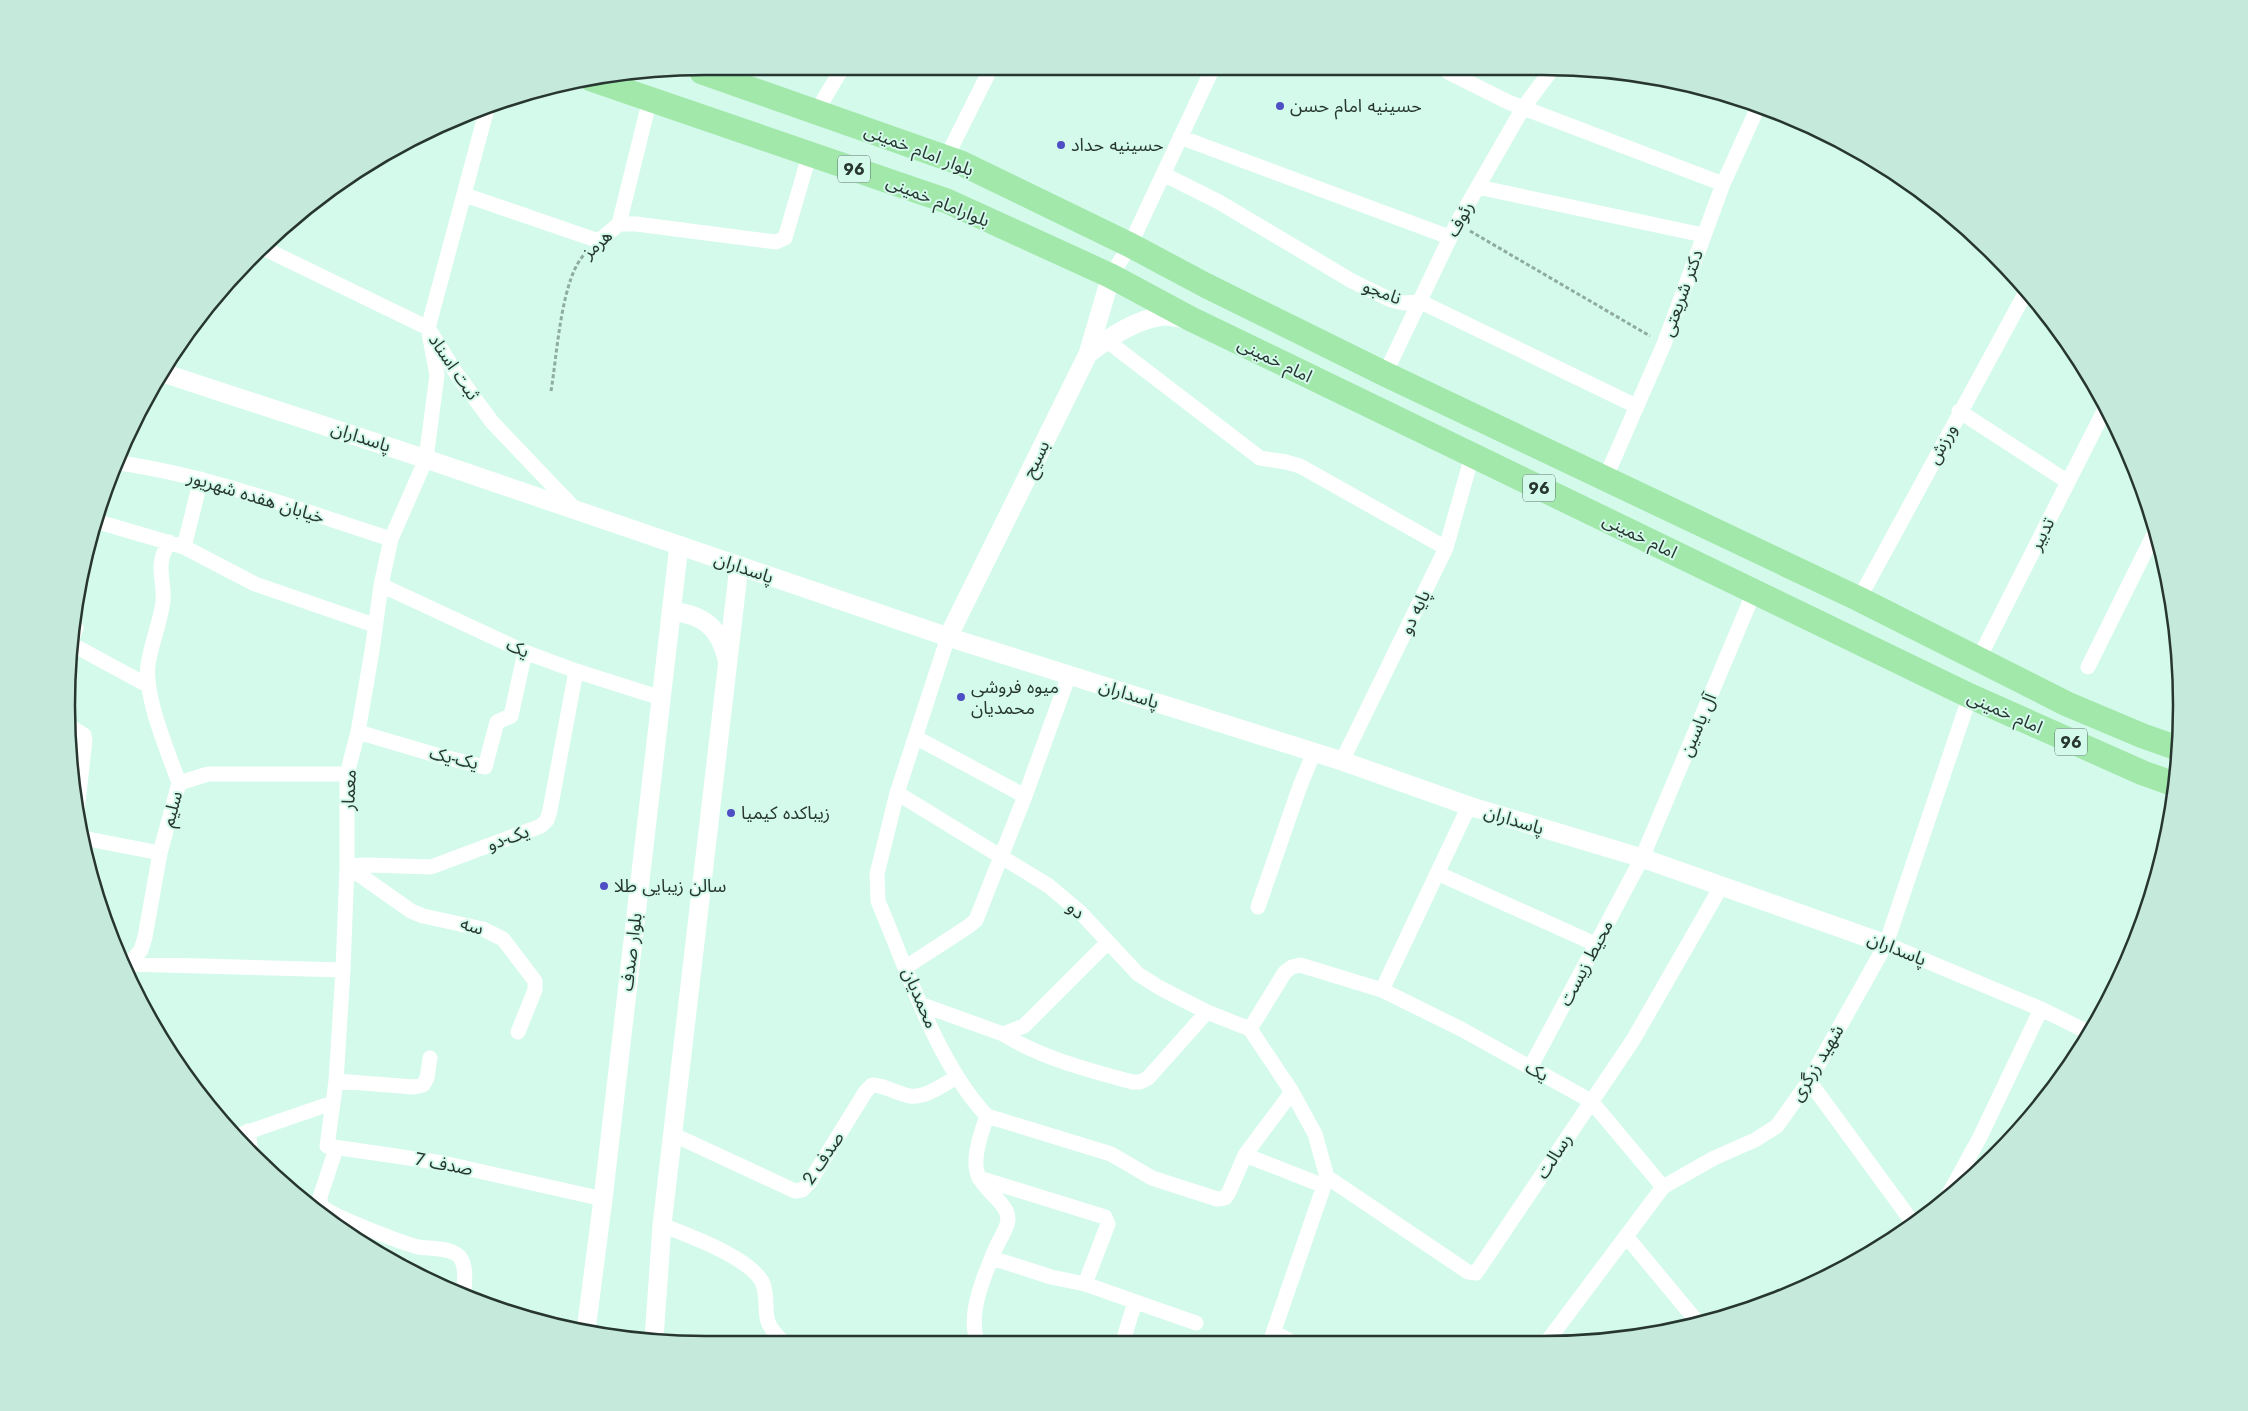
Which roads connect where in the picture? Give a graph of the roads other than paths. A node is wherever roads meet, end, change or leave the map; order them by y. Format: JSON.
{"nodes":[{"id":1,"x":711,"y":75,"type":"edge"},
{"id":2,"x":838,"y":75,"type":"edge"},
{"id":3,"x":987,"y":75,"type":"edge"},
{"id":4,"x":1210,"y":75,"type":"edge"},
{"id":5,"x":1454,"y":75,"type":"edge"},
{"id":6,"x":1548,"y":75,"type":"edge"},
{"id":7,"x":603,"y":83,"type":"edge"},
{"id":8,"x":650,"y":100,"type":"junction"},
{"id":9,"x":1523,"y":108,"type":"junction"},
{"id":10,"x":816,"y":112,"type":"junction"},
{"id":11,"x":1756,"y":112,"type":"edge"},
{"id":12,"x":486,"y":115,"type":"edge"},
{"id":13,"x":1180,"y":138,"type":"junction"},
{"id":14,"x":810,"y":153,"type":"junction"},
{"id":15,"x":946,"y":158,"type":"junction"},
{"id":16,"x":1163,"y":174,"type":"junction"},
{"id":17,"x":1723,"y":184,"type":"junction"},
{"id":18,"x":1478,"y":187,"type":"junction"},
{"id":19,"x":465,"y":195,"type":"junction"},
{"id":20,"x":619,"y":224,"type":"junction"},
{"id":21,"x":1704,"y":235,"type":"junction"},
{"id":22,"x":1449,"y":237,"type":"junction"},
{"id":23,"x":1130,"y":245,"type":"junction"},
{"id":24,"x":269,"y":251,"type":"edge"},
{"id":25,"x":1111,"y":276,"type":"junction"},
{"id":26,"x":2023,"y":297,"type":"edge"},
{"id":27,"x":1421,"y":302,"type":"junction"},
{"id":28,"x":1191,"y":319,"type":"junction"},
{"id":29,"x":428,"y":328,"type":"junction"},
{"id":30,"x":1106,"y":340,"type":"junction"},
{"id":31,"x":1088,"y":354,"type":"junction"},
{"id":32,"x":1385,"y":374,"type":"junction"},
{"id":33,"x":169,"y":375,"type":"edge"},
{"id":34,"x":1636,"y":406,"type":"junction"},
{"id":35,"x":1959,"y":411,"type":"junction"},
{"id":36,"x":2102,"y":415,"type":"edge"},
{"id":37,"x":1472,"y":456,"type":"junction"},
{"id":38,"x":426,"y":459,"type":"junction"},
{"id":39,"x":124,"y":463,"type":"edge"},
{"id":40,"x":200,"y":479,"type":"junction"},
{"id":41,"x":1605,"y":479,"type":"junction"},
{"id":42,"x":2068,"y":482,"type":"junction"},
{"id":43,"x":575,"y":509,"type":"junction"},
{"id":44,"x":102,"y":523,"type":"edge"},
{"id":45,"x":391,"y":539,"type":"junction"},
{"id":46,"x":2151,"y":540,"type":"edge"},
{"id":47,"x":169,"y":542,"type":"junction"},
{"id":48,"x":679,"y":545,"type":"junction"},
{"id":49,"x":184,"y":546,"type":"junction"},
{"id":50,"x":1446,"y":548,"type":"junction"},
{"id":51,"x":740,"y":566,"type":"junction"},
{"id":52,"x":381,"y":584,"type":"junction"},
{"id":53,"x":1754,"y":592,"type":"junction"},
{"id":54,"x":1858,"y":599,"type":"junction"},
{"id":55,"x":671,"y":611,"type":"junction"},
{"id":56,"x":374,"y":626,"type":"junction"},
{"id":57,"x":948,"y":637,"type":"junction"},
{"id":58,"x":78,"y":647,"type":"edge"},
{"id":59,"x":525,"y":652,"type":"junction"},
{"id":60,"x":1978,"y":660,"type":"junction"},
{"id":61,"x":728,"y":662,"type":"junction"},
{"id":62,"x":2088,"y":667,"type":"dead end"},
{"id":63,"x":576,"y":671,"type":"junction"},
{"id":64,"x":1069,"y":675,"type":"junction"},
{"id":65,"x":147,"y":685,"type":"junction"},
{"id":66,"x":1970,"y":696,"type":"junction"},
{"id":67,"x":661,"y":698,"type":"junction"},
{"id":68,"x":76,"y":730,"type":"edge"},
{"id":69,"x":358,"y":732,"type":"junction"},
{"id":70,"x":915,"y":737,"type":"junction"},
{"id":71,"x":2172,"y":743,"type":"edge"},
{"id":72,"x":1314,"y":752,"type":"junction"},
{"id":73,"x":1342,"y":761,"type":"junction"},
{"id":74,"x":78,"y":766,"type":"edge"},
{"id":75,"x":347,"y":774,"type":"junction"},
{"id":76,"x":2169,"y":782,"type":"edge"},
{"id":77,"x":179,"y":783,"type":"junction"},
{"id":78,"x":897,"y":793,"type":"junction"},
{"id":79,"x":1025,"y":796,"type":"junction"},
{"id":80,"x":1468,"y":806,"type":"junction"},
{"id":81,"x":89,"y":839,"type":"edge"},
{"id":82,"x":160,"y":854,"type":"junction"},
{"id":83,"x":999,"y":856,"type":"junction"},
{"id":84,"x":1642,"y":858,"type":"junction"},
{"id":85,"x":347,"y":866,"type":"junction"},
{"id":86,"x":1437,"y":873,"type":"junction"},
{"id":87,"x":1722,"y":885,"type":"junction"},
{"id":88,"x":1258,"y":907,"type":"dead end"},
{"id":89,"x":1108,"y":942,"type":"junction"},
{"id":90,"x":1595,"y":944,"type":"junction"},
{"id":91,"x":1886,"y":944,"type":"junction"},
{"id":92,"x":130,"y":963,"type":"edge"},
{"id":93,"x":131,"y":965,"type":"edge"},
{"id":94,"x":906,"y":967,"type":"junction"},
{"id":95,"x":343,"y":970,"type":"junction"},
{"id":96,"x":1382,"y":990,"type":"junction"},
{"id":97,"x":920,"y":1004,"type":"junction"},
{"id":98,"x":2041,"y":1009,"type":"junction"},
{"id":99,"x":1207,"y":1012,"type":"junction"},
{"id":100,"x":1250,"y":1028,"type":"junction"},
{"id":101,"x":2083,"y":1030,"type":"edge"},
{"id":102,"x":518,"y":1032,"type":"dead end"},
{"id":103,"x":1003,"y":1034,"type":"junction"},
{"id":104,"x":430,"y":1058,"type":"dead end"},
{"id":105,"x":1530,"y":1068,"type":"junction"},
{"id":106,"x":957,"y":1077,"type":"junction"},
{"id":107,"x":336,"y":1081,"type":"junction"},
{"id":108,"x":1809,"y":1081,"type":"junction"},
{"id":109,"x":1292,"y":1092,"type":"junction"},
{"id":110,"x":1591,"y":1101,"type":"junction"},
{"id":111,"x":332,"y":1103,"type":"junction"},
{"id":112,"x":987,"y":1116,"type":"junction"},
{"id":113,"x":242,"y":1133,"type":"edge"},
{"id":114,"x":672,"y":1134,"type":"junction"},
{"id":115,"x":336,"y":1149,"type":"junction"},
{"id":116,"x":1246,"y":1155,"type":"junction"},
{"id":117,"x":979,"y":1178,"type":"junction"},
{"id":118,"x":1326,"y":1181,"type":"junction"},
{"id":119,"x":1955,"y":1182,"type":"edge"},
{"id":120,"x":1663,"y":1187,"type":"junction"},
{"id":121,"x":603,"y":1200,"type":"junction"},
{"id":122,"x":321,"y":1205,"type":"edge"},
{"id":123,"x":329,"y":1211,"type":"edge"},
{"id":124,"x":1909,"y":1218,"type":"edge"},
{"id":125,"x":662,"y":1225,"type":"junction"},
{"id":126,"x":1626,"y":1236,"type":"junction"},
{"id":127,"x":992,"y":1258,"type":"junction"},
{"id":128,"x":1085,"y":1284,"type":"junction"},
{"id":129,"x":464,"y":1288,"type":"edge"},
{"id":130,"x":1135,"y":1302,"type":"junction"},
{"id":131,"x":1694,"y":1318,"type":"edge"},
{"id":132,"x":1196,"y":1323,"type":"dead end"},
{"id":133,"x":587,"y":1325,"type":"edge"},
{"id":134,"x":654,"y":1334,"type":"edge"},
{"id":135,"x":778,"y":1336,"type":"edge"},
{"id":136,"x":976,"y":1336,"type":"edge"},
{"id":137,"x":1125,"y":1336,"type":"edge"},
{"id":138,"x":1272,"y":1336,"type":"edge"},
{"id":139,"x":1551,"y":1336,"type":"edge"}],
"edges":[{"from":1,"to":10,"type":"highway","name":"بلوار امام خمینی","number":"96"},
{"from":2,"to":10,"type":"street"},
{"from":3,"to":15,"type":"street"},
{"from":4,"to":13,"type":"street"},
{"from":5,"to":9,"type":"street"},
{"from":6,"to":9,"type":"street","name":"رئوف"},
{"from":7,"to":8,"type":"highway","name":"بلوارامام خمینی","number":"96"},
{"from":8,"to":14,"type":"highway","name":"بلوارامام خمینی","number":"96"},
{"from":8,"to":20,"type":"street","name":"هرمز"},
{"from":9,"to":17,"type":"street"},
{"from":9,"to":18,"type":"street","name":"رئوف"},
{"from":10,"to":15,"type":"highway","name":"بلوار امام خمینی","number":"96"},
{"from":11,"to":17,"type":"street","name":"دکتر شریعتی"},
{"from":12,"to":19,"type":"street","name":"ثبت اسناد"},
{"from":13,"to":16,"type":"street"},
{"from":13,"to":22,"type":"street"},
{"from":14,"to":20,"type":"street"},
{"from":14,"to":25,"type":"highway","name":"بلوارامام خمینی","number":"96"},
{"from":15,"to":23,"type":"highway","name":"بلوار امام خمینی","number":"96"},
{"from":16,"to":23,"type":"street"},
{"from":16,"to":27,"type":"street","name":"نامجو"},
{"from":17,"to":21,"type":"street","name":"دکتر شریعتی"},
{"from":18,"to":21,"type":"street"},
{"from":18,"to":22,"type":"street","name":"رئوف"},
{"from":19,"to":20,"type":"street","name":"هرمز"},
{"from":19,"to":29,"type":"street","name":"ثبت اسناد"},
{"from":21,"to":34,"type":"street","name":"دکتر شریعتی"},
{"from":22,"to":27,"type":"street","name":"رئوف"},
{"from":23,"to":25,"type":"street"},
{"from":23,"to":32,"type":"highway","name":"امام خمینی","number":"96"},
{"from":24,"to":29,"type":"street"},
{"from":25,"to":28,"type":"highway","name":"امام خمینی","number":"96"},
{"from":25,"to":31,"type":"street","name":"بسیح"},
{"from":26,"to":35,"type":"street","name":"ورزش"},
{"from":27,"to":32,"type":"street","name":"رئوف"},
{"from":27,"to":34,"type":"street","name":"نامجو"},
{"from":28,"to":30,"type":"street"},
{"from":28,"to":37,"type":"highway","name":"امام خمینی","number":"96"},
{"from":29,"to":38,"type":"street","name":"معمار"},
{"from":29,"to":43,"type":"street","name":"ثبت اسناد"},
{"from":30,"to":31,"type":"street"},
{"from":30,"to":50,"type":"street"},
{"from":31,"to":57,"type":"street","name":"بسیح"},
{"from":32,"to":41,"type":"highway","name":"امام خمینی","number":"96"},
{"from":33,"to":38,"type":"street","name":"پاسداران"},
{"from":34,"to":41,"type":"street","name":"دکتر شریعتی"},
{"from":35,"to":42,"type":"street"},
{"from":35,"to":54,"type":"street","name":"ورزش"},
{"from":36,"to":42,"type":"street","name":"تدبیر"},
{"from":37,"to":50,"type":"street","name":"پایه دو"},
{"from":37,"to":53,"type":"highway","name":"امام خمینی","number":"96"},
{"from":38,"to":43,"type":"street","name":"پاسداران"},
{"from":38,"to":45,"type":"street","name":"معمار"},
{"from":39,"to":40,"type":"street","name":"خیابان هفده شهریور"},
{"from":40,"to":45,"type":"street","name":"خیابان هفده شهریور"},
{"from":40,"to":49,"type":"street"},
{"from":41,"to":54,"type":"highway","name":"امام خمینی","number":"96"},
{"from":42,"to":60,"type":"street","name":"تدبیر"},
{"from":43,"to":48,"type":"street","name":"پاسداران"},
{"from":44,"to":47,"type":"street"},
{"from":45,"to":52,"type":"street","name":"معمار"},
{"from":46,"to":62,"type":"street"},
{"from":47,"to":49,"type":"street"},
{"from":47,"to":65,"type":"street"},
{"from":48,"to":51,"type":"street","name":"پاسداران"},
{"from":48,"to":55,"type":"street","name":"بلوار صدف"},
{"from":49,"to":56,"type":"street"},
{"from":50,"to":73,"type":"street","name":"پایه دو"},
{"from":51,"to":57,"type":"street","name":"پاسداران"},
{"from":51,"to":61,"type":"street"},
{"from":52,"to":56,"type":"street","name":"معمار"},
{"from":52,"to":59,"type":"street","name":"یک"},
{"from":53,"to":66,"type":"highway","name":"امام خمینی","number":"96"},
{"from":53,"to":84,"type":"street","name":"آل یاسین"},
{"from":54,"to":60,"type":"highway","name":"امام خمینی","number":"96"},
{"from":55,"to":61,"type":"street"},
{"from":55,"to":67,"type":"street","name":"بلوار صدف"},
{"from":56,"to":69,"type":"street","name":"معمار"},
{"from":57,"to":64,"type":"street","name":"پاسداران"},
{"from":57,"to":70,"type":"street","name":"محمدیان"},
{"from":58,"to":65,"type":"street"},
{"from":59,"to":63,"type":"street","name":"یک"},
{"from":59,"to":69,"type":"street","name":"یک-یک"},
{"from":60,"to":66,"type":"highway"},
{"from":60,"to":71,"type":"highway","name":"امام خمینی","number":"96"},
{"from":61,"to":114,"type":"street"},
{"from":63,"to":67,"type":"street","name":"یک"},
{"from":63,"to":85,"type":"street","name":"یک-دو"},
{"from":64,"to":72,"type":"street","name":"پاسداران"},
{"from":64,"to":79,"type":"street"},
{"from":65,"to":77,"type":"street"},
{"from":66,"to":76,"type":"highway","name":"امام خمینی","number":"96"},
{"from":66,"to":91,"type":"street","name":"شهید زرگری"},
{"from":67,"to":121,"type":"street","name":"بلوار صدف"},
{"from":68,"to":74,"type":"street"},
{"from":69,"to":75,"type":"street","name":"معمار"},
{"from":70,"to":78,"type":"street","name":"محمدیان"},
{"from":70,"to":79,"type":"street"},
{"from":72,"to":73,"type":"street","name":"پاسداران"},
{"from":72,"to":88,"type":"street"},
{"from":73,"to":80,"type":"street","name":"پاسداران"},
{"from":75,"to":77,"type":"street","name":"سلیم"},
{"from":75,"to":85,"type":"street","name":"معمار"},
{"from":77,"to":82,"type":"street","name":"سلیم"},
{"from":78,"to":83,"type":"street","name":"دو"},
{"from":78,"to":94,"type":"street","name":"محمدیان"},
{"from":79,"to":83,"type":"street"},
{"from":80,"to":84,"type":"street","name":"پاسداران"},
{"from":80,"to":86,"type":"street"},
{"from":81,"to":82,"type":"street"},
{"from":82,"to":92,"type":"street","name":"سلیم"},
{"from":83,"to":89,"type":"street","name":"دو"},
{"from":83,"to":94,"type":"street"},
{"from":84,"to":87,"type":"street","name":"پاسداران"},
{"from":84,"to":90,"type":"street","name":"محیط زیست"},
{"from":85,"to":95,"type":"street","name":"معمار"},
{"from":85,"to":102,"type":"street","name":"سه"},
{"from":86,"to":90,"type":"street"},
{"from":86,"to":96,"type":"street"},
{"from":87,"to":91,"type":"street","name":"پاسداران"},
{"from":87,"to":110,"type":"street","name":"رسالت"},
{"from":89,"to":99,"type":"street","name":"دو"},
{"from":89,"to":103,"type":"street"},
{"from":90,"to":105,"type":"street","name":"محیط زیست"},
{"from":91,"to":98,"type":"street","name":"پاسداران"},
{"from":91,"to":108,"type":"street","name":"شهید زرگری"},
{"from":93,"to":95,"type":"street"},
{"from":94,"to":97,"type":"street","name":"محمدیان"},
{"from":95,"to":107,"type":"street","name":"معمار"},
{"from":96,"to":100,"type":"street"},
{"from":96,"to":105,"type":"street","name":"یک"},
{"from":97,"to":103,"type":"street"},
{"from":97,"to":106,"type":"street","name":"محمدیان"},
{"from":98,"to":101,"type":"street","name":"پاسداران"},
{"from":98,"to":119,"type":"street"},
{"from":99,"to":100,"type":"street","name":"دو"},
{"from":99,"to":103,"type":"street"},
{"from":100,"to":109,"type":"street"},
{"from":104,"to":107,"type":"street"},
{"from":105,"to":110,"type":"street","name":"یک"},
{"from":106,"to":112,"type":"street","name":"محمدیان"},
{"from":106,"to":114,"type":"street","name":"صدف 2"},
{"from":107,"to":111,"type":"street","name":"معمار"},
{"from":108,"to":120,"type":"street","name":"شهید زرگری"},
{"from":108,"to":124,"type":"street"},
{"from":109,"to":116,"type":"street"},
{"from":109,"to":118,"type":"street"},
{"from":110,"to":118,"type":"street","name":"رسالت"},
{"from":110,"to":120,"type":"street","name":"یک"},
{"from":111,"to":113,"type":"street"},
{"from":111,"to":115,"type":"street"},
{"from":112,"to":116,"type":"street"},
{"from":112,"to":117,"type":"street"},
{"from":114,"to":125,"type":"street"},
{"from":115,"to":121,"type":"street","name":"صدف 7"},
{"from":115,"to":122,"type":"street"},
{"from":116,"to":118,"type":"street"},
{"from":117,"to":127,"type":"street"},
{"from":117,"to":128,"type":"street"},
{"from":118,"to":138,"type":"street"},
{"from":120,"to":126,"type":"street","name":"شهید زرگری"},
{"from":121,"to":133,"type":"street","name":"بلوار صدف"},
{"from":123,"to":129,"type":"street"},
{"from":125,"to":134,"type":"street"},
{"from":125,"to":135,"type":"street"},
{"from":126,"to":131,"type":"street"},
{"from":126,"to":139,"type":"street","name":"شهید زرگری"},
{"from":127,"to":128,"type":"street"},
{"from":127,"to":136,"type":"street"},
{"from":128,"to":130,"type":"street"},
{"from":130,"to":132,"type":"street"},
{"from":130,"to":137,"type":"street"}]}
